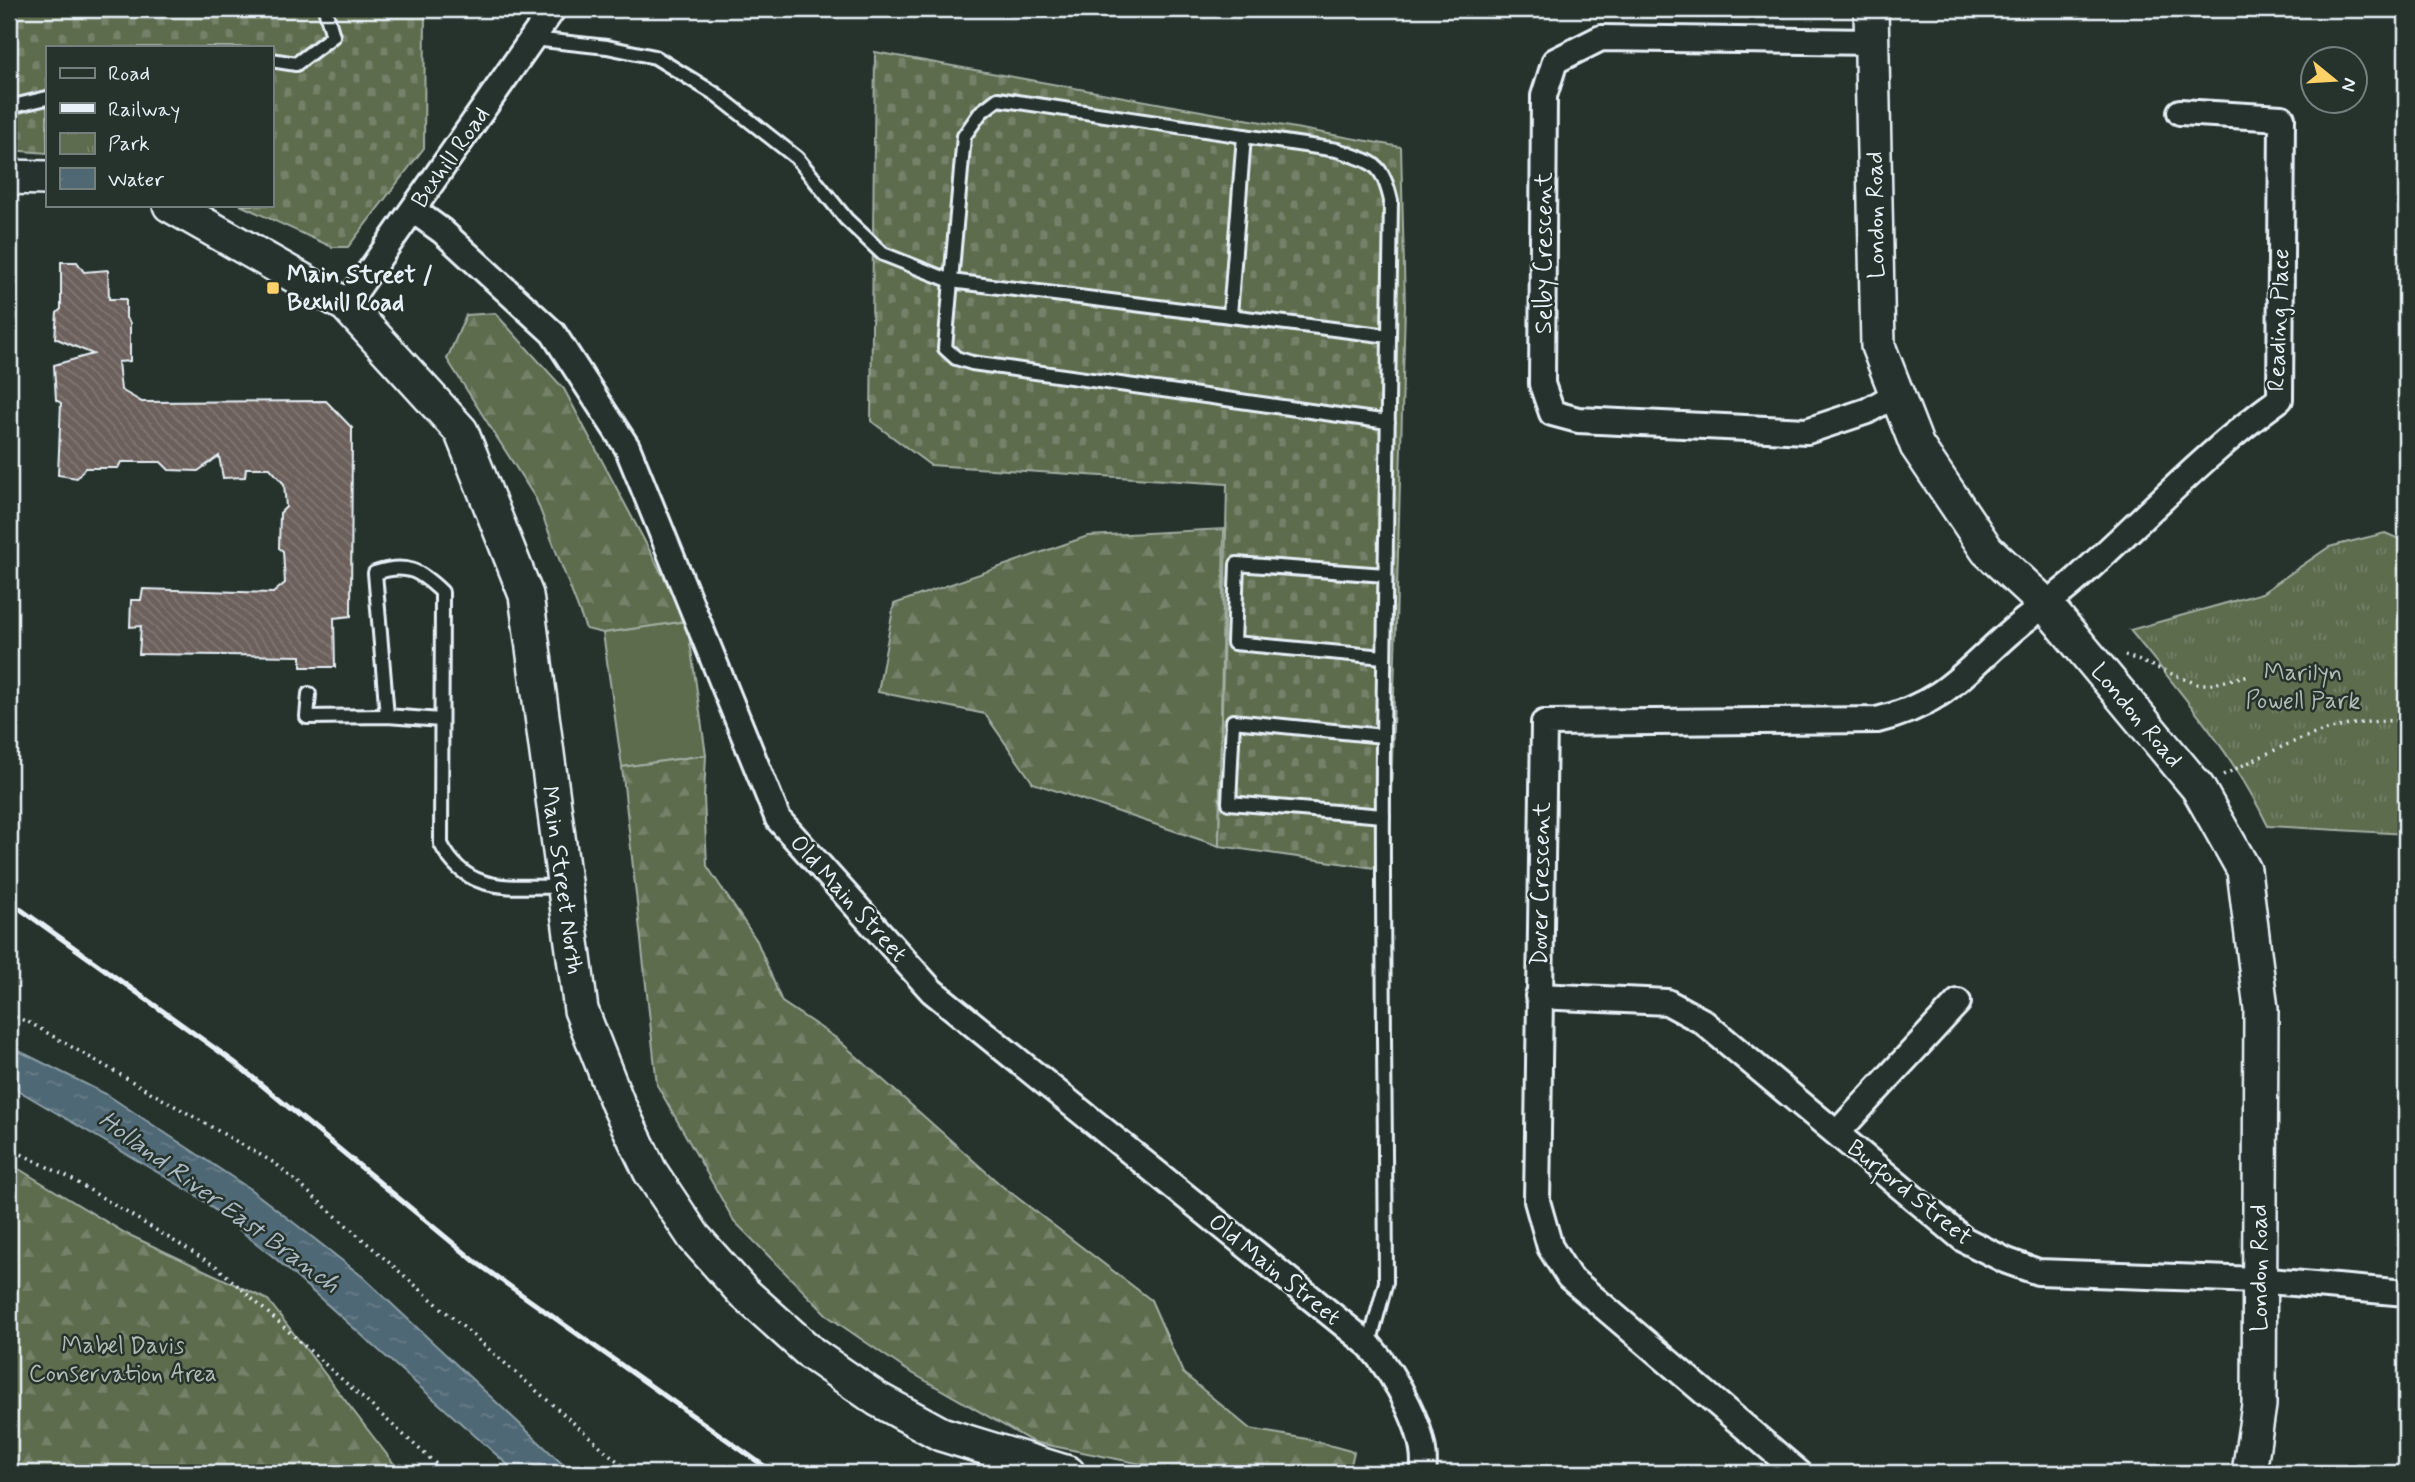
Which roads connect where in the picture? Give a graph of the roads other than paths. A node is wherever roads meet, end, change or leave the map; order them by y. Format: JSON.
{"nodes":[{"id":1,"x":325,"y":9,"type":"edge"},
{"id":2,"x":554,"y":9,"type":"edge"},
{"id":3,"x":1871,"y":9,"type":"edge"},
{"id":4,"x":533,"y":38,"type":"junction"},
{"id":5,"x":1872,"y":42,"type":"junction"},
{"id":6,"x":273,"y":60,"type":"edge"},
{"id":7,"x":46,"y":98,"type":"edge"},
{"id":8,"x":9,"y":107,"type":"edge"},
{"id":9,"x":2180,"y":112,"type":"dead end"},
{"id":10,"x":1244,"y":136,"type":"junction"},
{"id":11,"x":9,"y":177,"type":"edge"},
{"id":12,"x":46,"y":178,"type":"edge"},
{"id":13,"x":172,"y":206,"type":"edge"},
{"id":14,"x":413,"y":210,"type":"junction"},
{"id":15,"x":951,"y":281,"type":"junction"},
{"id":16,"x":346,"y":305,"type":"junction"},
{"id":17,"x":1230,"y":315,"type":"junction"},
{"id":18,"x":1389,"y":336,"type":"junction"},
{"id":19,"x":1897,"y":394,"type":"junction"},
{"id":20,"x":1388,"y":422,"type":"junction"},
{"id":21,"x":1385,"y":575,"type":"junction"},
{"id":22,"x":2046,"y":605,"type":"junction"},
{"id":23,"x":1384,"y":657,"type":"junction"},
{"id":24,"x":309,"y":694,"type":"dead end"},
{"id":25,"x":387,"y":716,"type":"junction"},
{"id":26,"x":441,"y":720,"type":"junction"},
{"id":27,"x":1383,"y":736,"type":"junction"},
{"id":28,"x":1383,"y":816,"type":"junction"},
{"id":29,"x":565,"y":887,"type":"junction"},
{"id":30,"x":1538,"y":996,"type":"junction"},
{"id":31,"x":1958,"y":1002,"type":"dead end"},
{"id":32,"x":1837,"y":1133,"type":"junction"},
{"id":33,"x":2258,"y":1280,"type":"junction"},
{"id":34,"x":2406,"y":1293,"type":"edge"},
{"id":35,"x":1369,"y":1345,"type":"junction"},
{"id":36,"x":1068,"y":1473,"type":"edge"},
{"id":37,"x":1423,"y":1473,"type":"edge"},
{"id":38,"x":1799,"y":1473,"type":"edge"},
{"id":39,"x":2249,"y":1473,"type":"edge"}],
"edges":[{"from":1,"to":6,"type":"lane"},
{"from":2,"to":4,"type":"street","name":"Bexhill Road"},
{"from":3,"to":5,"type":"main road","name":"London Road"},
{"from":4,"to":14,"type":"street","name":"Bexhill Road"},
{"from":4,"to":15,"type":"lane"},
{"from":5,"to":19,"type":"main road","name":"London Road"},
{"from":5,"to":19,"type":"street","name":"Selby Crescent"},
{"from":7,"to":8,"type":"lane"},
{"from":9,"to":22,"type":"street","name":"Reading Place"},
{"from":10,"to":15,"type":"lane"},
{"from":10,"to":17,"type":"lane"},
{"from":10,"to":18,"type":"lane"},
{"from":11,"to":12,"type":"main road"},
{"from":13,"to":16,"type":"main road","name":"Main Street North"},
{"from":14,"to":16,"type":"street","name":"Bexhill Road"},
{"from":14,"to":35,"type":"street","name":"Old Main Street"},
{"from":15,"to":17,"type":"lane"},
{"from":15,"to":20,"type":"lane"},
{"from":16,"to":29,"type":"main road","name":"Main Street North"},
{"from":17,"to":18,"type":"lane"},
{"from":18,"to":20,"type":"lane"},
{"from":19,"to":22,"type":"main road","name":"London Road"},
{"from":20,"to":21,"type":"lane"},
{"from":21,"to":23,"type":"lane"},
{"from":21,"to":23,"type":"lane"},
{"from":22,"to":30,"type":"street","name":"Dover Crescent"},
{"from":22,"to":33,"type":"main road","name":"London Road"},
{"from":23,"to":27,"type":"lane"},
{"from":24,"to":25,"type":"lane"},
{"from":25,"to":26,"type":"lane"},
{"from":25,"to":26,"type":"lane"},
{"from":26,"to":29,"type":"lane"},
{"from":27,"to":28,"type":"lane"},
{"from":27,"to":28,"type":"lane"},
{"from":28,"to":35,"type":"lane"},
{"from":29,"to":36,"type":"main road","name":"Main Street North"},
{"from":30,"to":32,"type":"street","name":"Burford Street"},
{"from":30,"to":38,"type":"street","name":"Dover Crescent"},
{"from":31,"to":32,"type":"street"},
{"from":32,"to":33,"type":"street","name":"Burford Street"},
{"from":33,"to":34,"type":"street","name":"Burford Street"},
{"from":33,"to":39,"type":"main road","name":"London Road"},
{"from":35,"to":37,"type":"street","name":"Old Main Street"}]}
